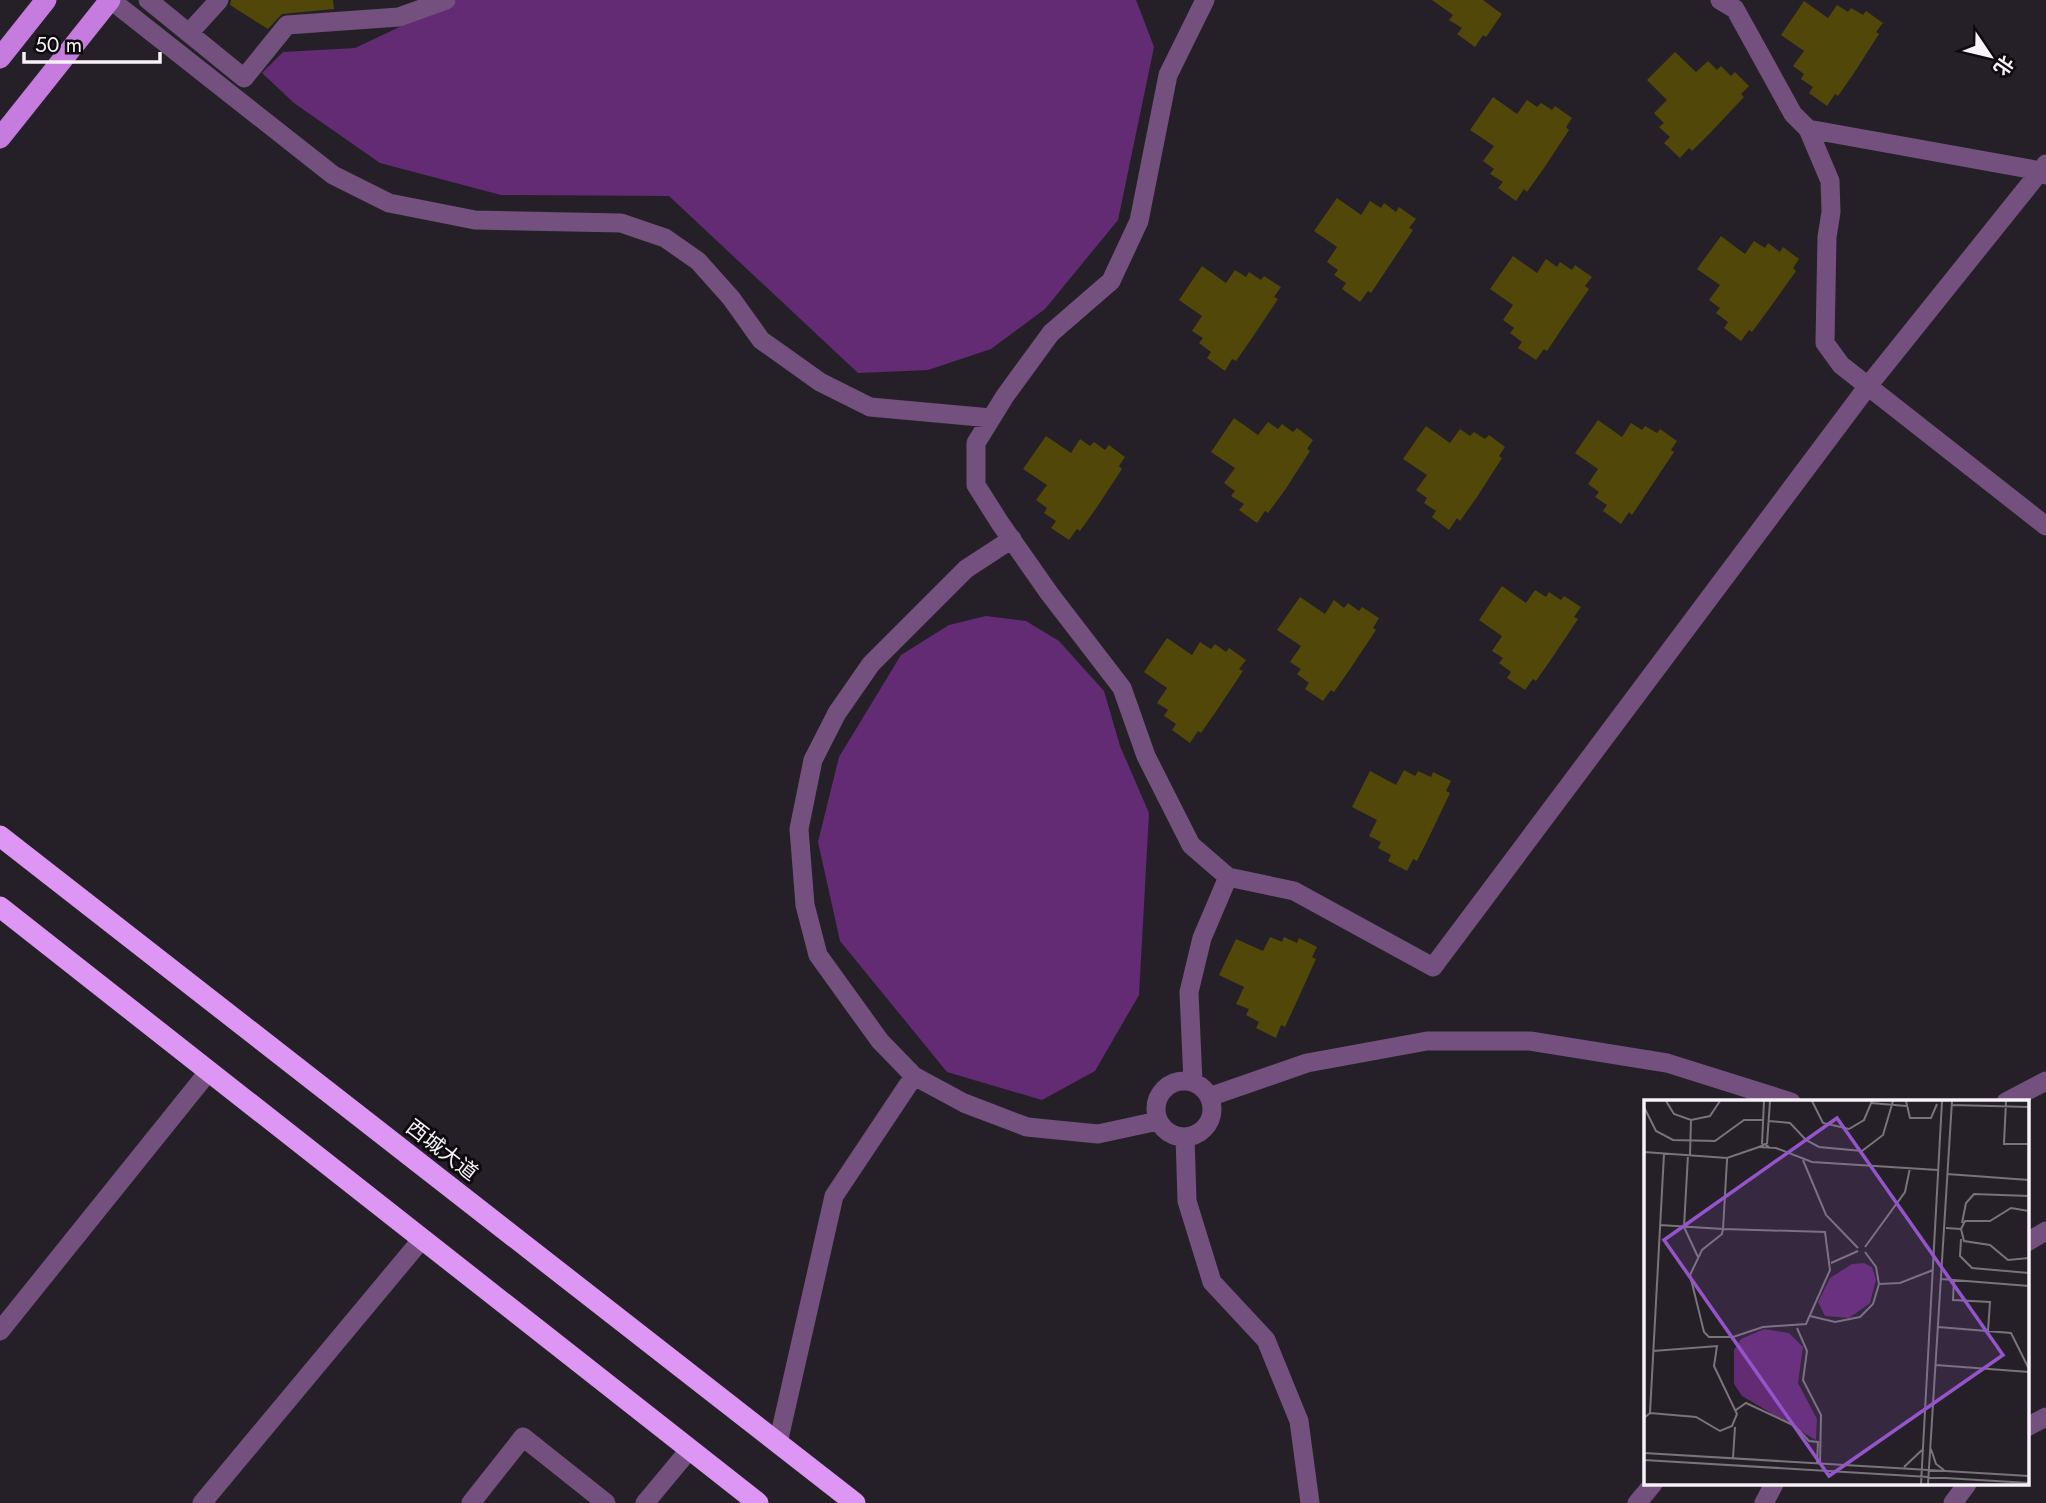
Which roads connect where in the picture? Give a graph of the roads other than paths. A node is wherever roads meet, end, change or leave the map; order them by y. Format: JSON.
{"nodes":[{"id":1,"x":46,"y":0,"type":"edge"},
{"id":2,"x":111,"y":0,"type":"edge"},
{"id":3,"x":148,"y":0,"type":"edge"},
{"id":4,"x":219,"y":0,"type":"edge"},
{"id":5,"x":446,"y":0,"type":"edge"},
{"id":6,"x":1205,"y":0,"type":"edge"},
{"id":7,"x":1720,"y":0,"type":"edge"},
{"id":8,"x":189,"y":33,"type":"junction"},
{"id":9,"x":0,"y":58,"type":"edge"},
{"id":10,"x":1808,"y":129,"type":"junction"},
{"id":11,"x":0,"y":138,"type":"edge"},
{"id":12,"x":2044,"y":170,"type":"edge"},
{"id":13,"x":1868,"y":386,"type":"junction"},
{"id":14,"x":991,"y":418,"type":"junction"},
{"id":15,"x":2046,"y":526,"type":"edge"},
{"id":16,"x":1012,"y":540,"type":"junction"},
{"id":17,"x":0,"y":836,"type":"edge"},
{"id":18,"x":1228,"y":877,"type":"junction"},
{"id":19,"x":0,"y":907,"type":"edge"},
{"id":20,"x":209,"y":1071,"type":"junction"},
{"id":21,"x":914,"y":1076,"type":"junction"},
{"id":22,"x":2046,"y":1081,"type":"edge"},
{"id":23,"x":1193,"y":1082,"type":"junction"},
{"id":24,"x":1209,"y":1097,"type":"junction"},
{"id":25,"x":1785,"y":1100,"type":"edge"},
{"id":26,"x":2010,"y":1100,"type":"edge"},
{"id":27,"x":1158,"y":1121,"type":"junction"},
{"id":28,"x":1185,"y":1137,"type":"junction"},
{"id":29,"x":2046,"y":1231,"type":"edge"},
{"id":30,"x":422,"y":1239,"type":"junction"},
{"id":31,"x":2028,"y":1241,"type":"edge"},
{"id":32,"x":0,"y":1331,"type":"edge"},
{"id":33,"x":2046,"y":1417,"type":"edge"},
{"id":34,"x":2028,"y":1426,"type":"edge"},
{"id":35,"x":778,"y":1443,"type":"junction"},
{"id":36,"x":690,"y":1449,"type":"junction"},
{"id":37,"x":1651,"y":1486,"type":"edge"},
{"id":38,"x":1773,"y":1486,"type":"edge"},
{"id":39,"x":1966,"y":1486,"type":"edge"},
{"id":40,"x":202,"y":1503,"type":"edge"},
{"id":41,"x":471,"y":1503,"type":"edge"},
{"id":42,"x":606,"y":1503,"type":"edge"},
{"id":43,"x":645,"y":1503,"type":"edge"},
{"id":44,"x":758,"y":1503,"type":"edge"},
{"id":45,"x":855,"y":1503,"type":"edge"},
{"id":46,"x":1310,"y":1503,"type":"edge"},
{"id":47,"x":1637,"y":1503,"type":"edge"},
{"id":48,"x":1765,"y":1503,"type":"edge"},
{"id":49,"x":1953,"y":1503,"type":"edge"}],
"edges":[{"from":1,"to":9,"type":"main road"},
{"from":2,"to":11,"type":"main road"},
{"from":2,"to":14,"type":"street"},
{"from":3,"to":8,"type":"street"},
{"from":4,"to":8,"type":"street"},
{"from":5,"to":8,"type":"street"},
{"from":6,"to":14,"type":"street"},
{"from":7,"to":10,"type":"street"},
{"from":10,"to":12,"type":"street"},
{"from":10,"to":13,"type":"street"},
{"from":12,"to":13,"type":"street"},
{"from":13,"to":15,"type":"street"},
{"from":13,"to":18,"type":"street"},
{"from":14,"to":16,"type":"street"},
{"from":16,"to":18,"type":"street"},
{"from":16,"to":21,"type":"street"},
{"from":17,"to":35,"type":"highway","name":"西城大道"},
{"from":18,"to":23,"type":"street"},
{"from":19,"to":20,"type":"highway"},
{"from":20,"to":30,"type":"highway"},
{"from":20,"to":32,"type":"street"},
{"from":21,"to":27,"type":"street"},
{"from":21,"to":35,"type":"street"},
{"from":22,"to":26,"type":"street"},
{"from":23,"to":24,"type":"street"},
{"from":23,"to":27,"type":"street"},
{"from":24,"to":25,"type":"street"},
{"from":24,"to":28,"type":"street"},
{"from":27,"to":28,"type":"street"},
{"from":28,"to":46,"type":"street"},
{"from":29,"to":31,"type":"street"},
{"from":30,"to":36,"type":"highway"},
{"from":30,"to":40,"type":"street"},
{"from":33,"to":34,"type":"street"},
{"from":35,"to":45,"type":"highway","name":"西城大道"},
{"from":36,"to":43,"type":"street"},
{"from":36,"to":44,"type":"highway"},
{"from":37,"to":47,"type":"street"},
{"from":38,"to":48,"type":"street"},
{"from":39,"to":49,"type":"street"},
{"from":41,"to":42,"type":"street"}]}
